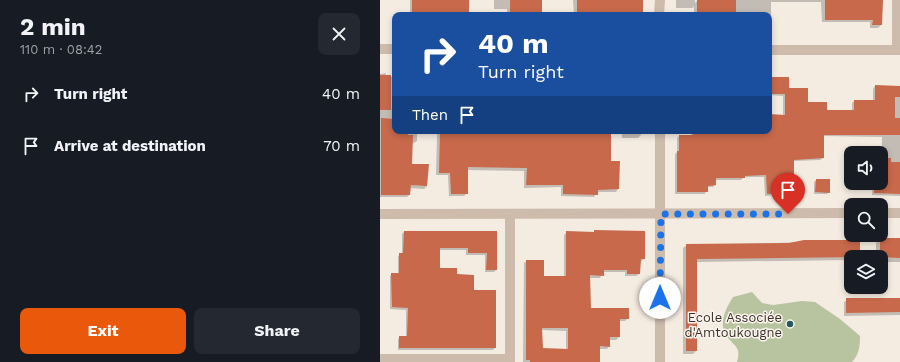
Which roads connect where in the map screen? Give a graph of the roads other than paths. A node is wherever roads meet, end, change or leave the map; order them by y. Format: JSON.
{"nodes":[{"id":1,"x":660,"y":0,"type":"edge"},
{"id":2,"x":897,"y":0,"type":"edge"},
{"id":3,"x":660,"y":12,"type":"edge"},
{"id":4,"x":380,"y":49,"type":"edge"},
{"id":5,"x":392,"y":49,"type":"edge"},
{"id":6,"x":772,"y":50,"type":"edge"},
{"id":7,"x":899,"y":50,"type":"edge"},
{"id":8,"x":660,"y":134,"type":"edge"},
{"id":9,"x":844,"y":213,"type":"edge"},
{"id":10,"x":888,"y":213,"type":"edge"},
{"id":11,"x":900,"y":213,"type":"edge"},
{"id":12,"x":380,"y":214,"type":"edge"},
{"id":13,"x":510,"y":214,"type":"junction"},
{"id":14,"x":661,"y":214,"type":"junction"},
{"id":15,"x":380,"y":359,"type":"edge"},
{"id":16,"x":510,"y":360,"type":"edge"},
{"id":17,"x":660,"y":362,"type":"edge"}],
"edges":[{"from":1,"to":3,"type":"street"},
{"from":2,"to":7,"type":"street"},
{"from":4,"to":5,"type":"street"},
{"from":6,"to":7,"type":"street"},
{"from":8,"to":14,"type":"street"},
{"from":9,"to":14,"type":"street"},
{"from":10,"to":11,"type":"street"},
{"from":12,"to":13,"type":"street"},
{"from":13,"to":14,"type":"street"},
{"from":13,"to":16,"type":"street"},
{"from":14,"to":17,"type":"street"},
{"from":15,"to":16,"type":"street"}]}
